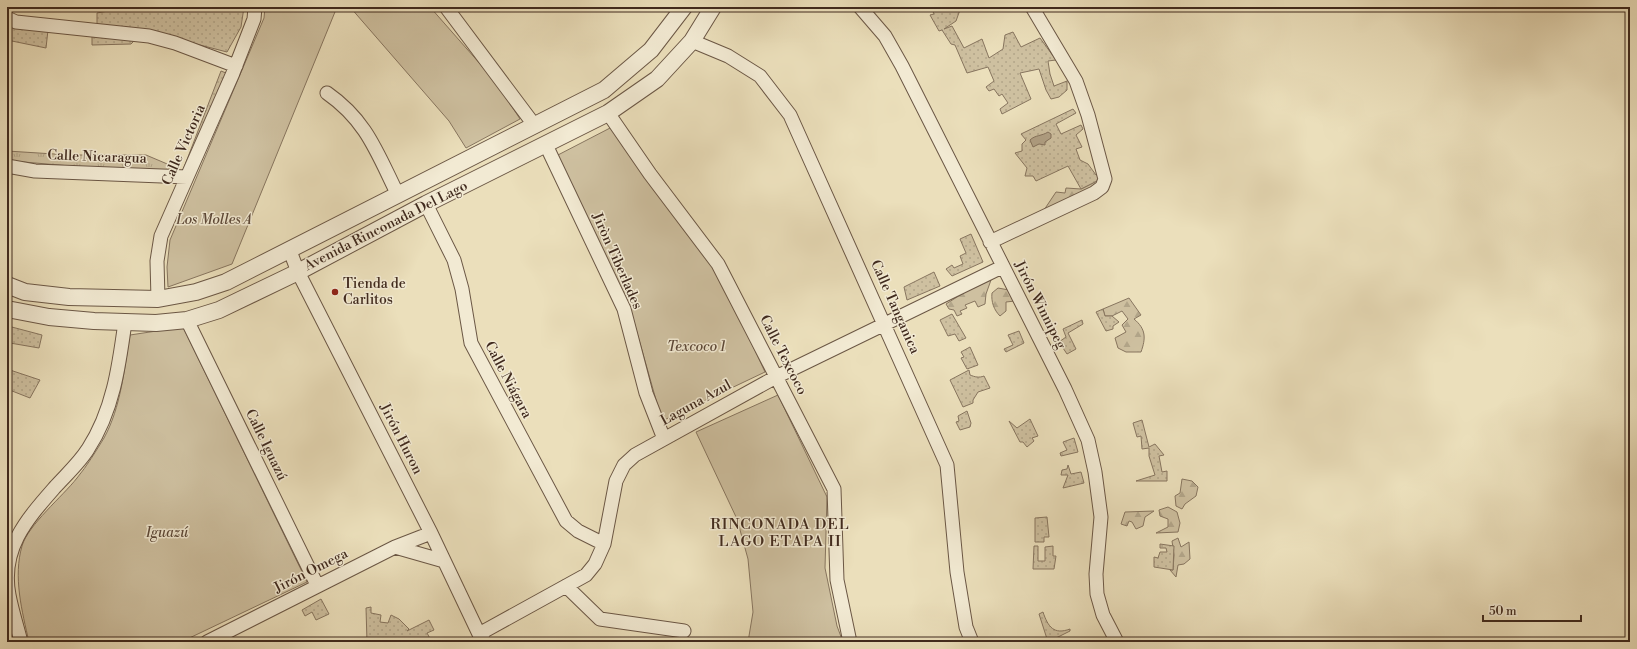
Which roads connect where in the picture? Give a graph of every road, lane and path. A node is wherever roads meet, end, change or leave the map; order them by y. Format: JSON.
{"nodes":[{"id":1,"x":255,"y":7,"type":"edge"},
{"id":2,"x":446,"y":7,"type":"edge"},
{"id":3,"x":684,"y":7,"type":"edge"},
{"id":4,"x":713,"y":7,"type":"edge"},
{"id":5,"x":860,"y":7,"type":"edge"},
{"id":6,"x":1032,"y":7,"type":"edge"},
{"id":7,"x":7,"y":18,"type":"edge"},
{"id":8,"x":692,"y":41,"type":"junction"},
{"id":9,"x":236,"y":66,"type":"junction"},
{"id":10,"x":327,"y":92,"type":"dead end"},
{"id":11,"x":608,"y":113,"type":"junction"},
{"id":12,"x":536,"y":126,"type":"junction"},
{"id":13,"x":546,"y":145,"type":"junction"},
{"id":14,"x":7,"y":166,"type":"edge"},
{"id":15,"x":187,"y":177,"type":"junction"},
{"id":16,"x":398,"y":195,"type":"junction"},
{"id":17,"x":426,"y":204,"type":"junction"},
{"id":18,"x":990,"y":242,"type":"junction"},
{"id":19,"x":290,"y":251,"type":"junction"},
{"id":20,"x":1002,"y":267,"type":"junction"},
{"id":21,"x":298,"y":272,"type":"junction"},
{"id":22,"x":7,"y":285,"type":"edge"},
{"id":23,"x":158,"y":299,"type":"junction"},
{"id":24,"x":7,"y":310,"type":"edge"},
{"id":25,"x":187,"y":320,"type":"junction"},
{"id":26,"x":125,"y":322,"type":"junction"},
{"id":27,"x":885,"y":324,"type":"junction"},
{"id":28,"x":776,"y":377,"type":"junction"},
{"id":29,"x":664,"y":439,"type":"junction"},
{"id":30,"x":431,"y":533,"type":"junction"},
{"id":31,"x":604,"y":544,"type":"junction"},
{"id":32,"x":395,"y":547,"type":"junction"},
{"id":33,"x":444,"y":561,"type":"junction"},
{"id":34,"x":317,"y":585,"type":"junction"},
{"id":35,"x":566,"y":586,"type":"junction"},
{"id":36,"x":684,"y":631,"type":"dead end"},
{"id":37,"x":482,"y":638,"type":"edge"},
{"id":38,"x":21,"y":642,"type":"edge"},
{"id":39,"x":207,"y":642,"type":"edge"},
{"id":40,"x":850,"y":642,"type":"edge"},
{"id":41,"x":972,"y":642,"type":"edge"},
{"id":42,"x":1117,"y":642,"type":"edge"}],
"edges":[{"from":1,"to":9,"type":"street","name":"Calle Victoria"},
{"from":2,"to":12,"type":"street"},
{"from":3,"to":12,"type":"street","name":"Avenida Rinconada Del Lago"},
{"from":4,"to":8,"type":"street","name":"Avenida Rinconada Del Lago"},
{"from":5,"to":18,"type":"street","name":"Jirón Winnipeg"},
{"from":6,"to":18,"type":"street"},
{"from":7,"to":9,"type":"street"},
{"from":8,"to":11,"type":"street","name":"Avenida Rinconada Del Lago"},
{"from":8,"to":27,"type":"street","name":"Calle Tanganica"},
{"from":9,"to":15,"type":"street","name":"Calle Victoria"},
{"from":10,"to":16,"type":"street"},
{"from":11,"to":13,"type":"street","name":"Avenida Rinconada Del Lago"},
{"from":11,"to":28,"type":"street","name":"Calle Texcoco"},
{"from":12,"to":16,"type":"street","name":"Avenida Rinconada Del Lago"},
{"from":13,"to":17,"type":"street","name":"Avenida Rinconada Del Lago"},
{"from":13,"to":29,"type":"street","name":"Jiròn Tiberlades"},
{"from":14,"to":15,"type":"street","name":"Calle Nicaragua"},
{"from":15,"to":23,"type":"street","name":"Calle Victoria"},
{"from":16,"to":19,"type":"street","name":"Avenida Rinconada Del Lago"},
{"from":17,"to":21,"type":"street","name":"Avenida Rinconada Del Lago"},
{"from":17,"to":31,"type":"street","name":"Calle Niágara"},
{"from":18,"to":20,"type":"street","name":"Jirón Winnipeg"},
{"from":19,"to":21,"type":"street","name":"Jirón Huron"},
{"from":19,"to":23,"type":"street","name":"Avenida Rinconada Del Lago"},
{"from":20,"to":27,"type":"street","name":"Laguna Azul"},
{"from":20,"to":42,"type":"street","name":"Jirón Winnipeg"},
{"from":21,"to":25,"type":"street","name":"Avenida Rinconada Del Lago"},
{"from":21,"to":30,"type":"street","name":"Jirón Huron"},
{"from":22,"to":23,"type":"street","name":"Avenida Rinconada Del Lago"},
{"from":24,"to":26,"type":"street","name":"Avenida Rinconada Del Lago"},
{"from":25,"to":26,"type":"street","name":"Avenida Rinconada Del Lago"},
{"from":25,"to":34,"type":"street","name":"Calle Iguazú"},
{"from":26,"to":38,"type":"street"},
{"from":27,"to":28,"type":"street","name":"Laguna Azul"},
{"from":27,"to":41,"type":"street","name":"Calle Tanganica"},
{"from":28,"to":29,"type":"street","name":"Laguna Azul"},
{"from":28,"to":40,"type":"street","name":"Calle Texcoco"},
{"from":29,"to":31,"type":"street","name":"Laguna Azul"},
{"from":30,"to":32,"type":"street","name":"Jirón Omega"},
{"from":30,"to":33,"type":"street","name":"Jirón Huron"},
{"from":31,"to":35,"type":"street","name":"Laguna Azul"},
{"from":32,"to":33,"type":"street"},
{"from":32,"to":34,"type":"street","name":"Jirón Omega"},
{"from":33,"to":37,"type":"street","name":"Jirón Huron"},
{"from":34,"to":39,"type":"street","name":"Jirón Omega"},
{"from":35,"to":36,"type":"street"},
{"from":35,"to":37,"type":"street","name":"Laguna Azul"}]}
